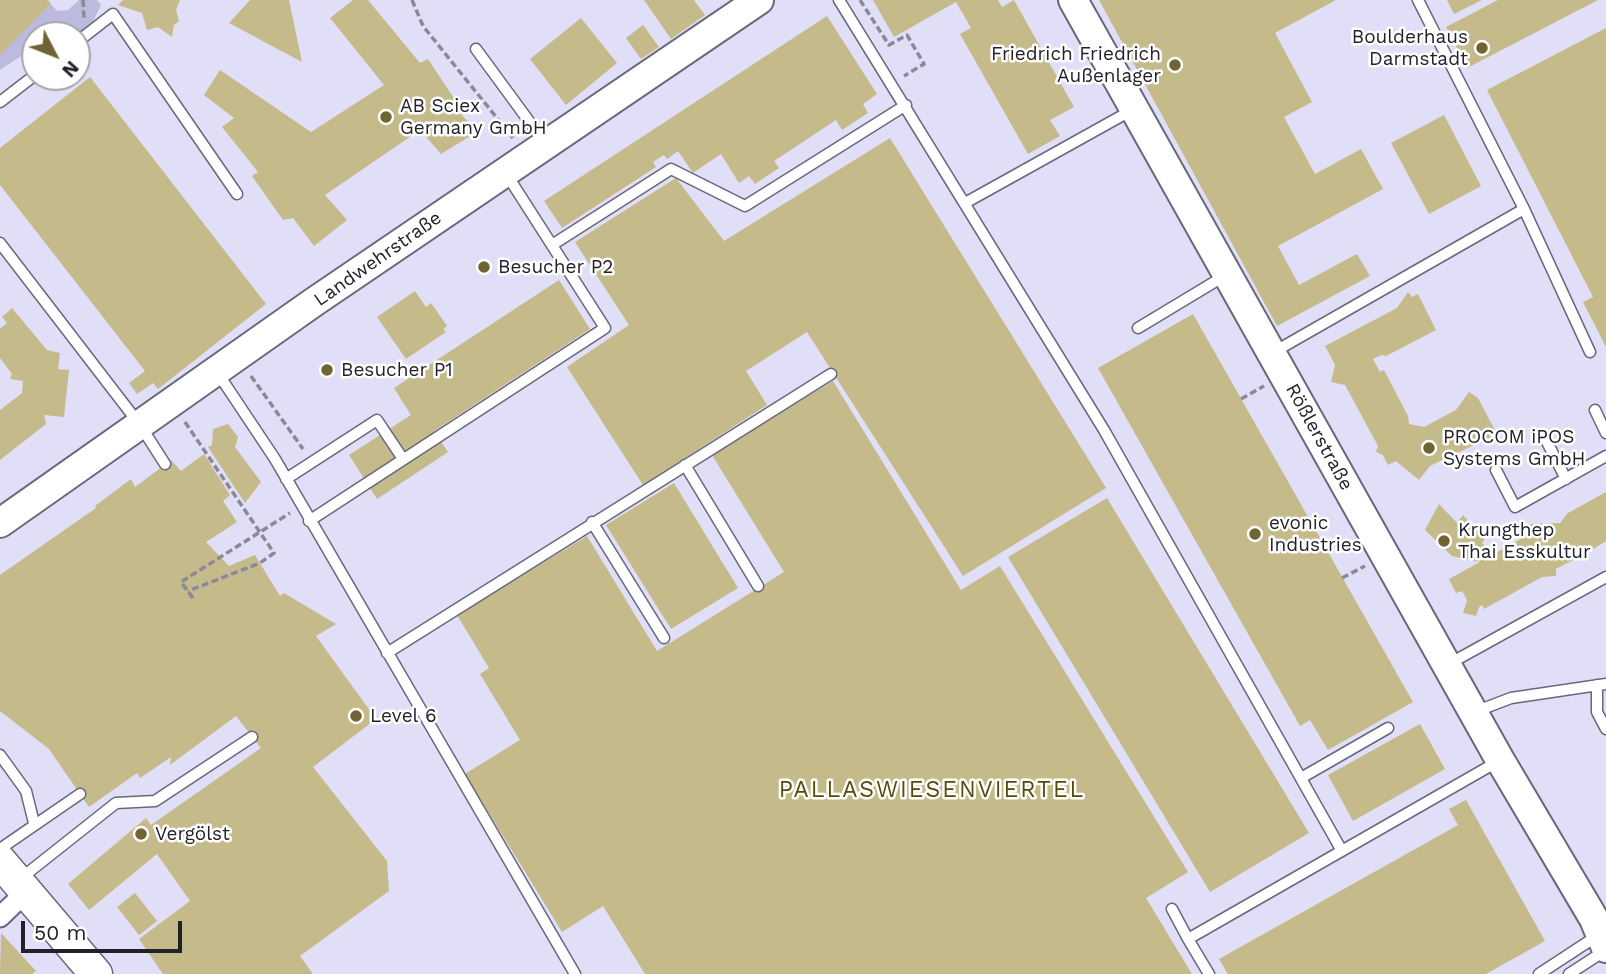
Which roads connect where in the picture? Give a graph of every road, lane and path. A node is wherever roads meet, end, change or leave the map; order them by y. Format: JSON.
{"nodes":[{"id":1,"x":412,"y":0,"type":"edge"},
{"id":2,"x":759,"y":0,"type":"edge"},
{"id":3,"x":839,"y":0,"type":"edge"},
{"id":4,"x":860,"y":0,"type":"edge"},
{"id":5,"x":1073,"y":0,"type":"edge"},
{"id":6,"x":1419,"y":0,"type":"edge"},
{"id":7,"x":91,"y":31,"type":"edge"},
{"id":8,"x":476,"y":49,"type":"dead end"},
{"id":9,"x":892,"y":83,"type":"junction"},
{"id":10,"x":21,"y":86,"type":"edge"},
{"id":11,"x":0,"y":102,"type":"edge"},
{"id":12,"x":906,"y":105,"type":"junction"},
{"id":13,"x":1134,"y":109,"type":"junction"},
{"id":14,"x":526,"y":157,"type":"junction"},
{"id":15,"x":237,"y":194,"type":"dead end"},
{"id":16,"x":965,"y":203,"type":"junction"},
{"id":17,"x":1524,"y":209,"type":"junction"},
{"id":18,"x":0,"y":243,"type":"edge"},
{"id":19,"x":552,"y":246,"type":"junction"},
{"id":20,"x":1226,"y":275,"type":"junction"},
{"id":21,"x":1138,"y":328,"type":"dead end"},
{"id":22,"x":1590,"y":352,"type":"dead end"},
{"id":23,"x":1272,"y":353,"type":"junction"},
{"id":24,"x":227,"y":364,"type":"junction"},
{"id":25,"x":831,"y":374,"type":"dead end"},
{"id":26,"x":172,"y":403,"type":"junction"},
{"id":27,"x":1595,"y":410,"type":"dead end"},
{"id":28,"x":139,"y":425,"type":"junction"},
{"id":29,"x":1606,"y":433,"type":"edge"},
{"id":30,"x":1546,"y":440,"type":"dead end"},
{"id":31,"x":1606,"y":456,"type":"edge"},
{"id":32,"x":403,"y":459,"type":"junction"},
{"id":33,"x":312,"y":462,"type":"junction"},
{"id":34,"x":165,"y":464,"type":"dead end"},
{"id":35,"x":685,"y":465,"type":"junction"},
{"id":36,"x":1496,"y":470,"type":"dead end"},
{"id":37,"x":286,"y":479,"type":"junction"},
{"id":38,"x":1566,"y":479,"type":"junction"},
{"id":39,"x":294,"y":510,"type":"dead end"},
{"id":40,"x":309,"y":521,"type":"junction"},
{"id":41,"x":592,"y":522,"type":"junction"},
{"id":42,"x":0,"y":523,"type":"edge"},
{"id":43,"x":260,"y":532,"type":"junction"},
{"id":44,"x":1606,"y":577,"type":"edge"},
{"id":45,"x":758,"y":586,"type":"dead end"},
{"id":46,"x":188,"y":591,"type":"junction"},
{"id":47,"x":193,"y":598,"type":"dead end"},
{"id":48,"x":664,"y":638,"type":"dead end"},
{"id":49,"x":387,"y":653,"type":"junction"},
{"id":50,"x":1447,"y":665,"type":"junction"},
{"id":51,"x":1602,"y":685,"type":"edge"},
{"id":52,"x":1474,"y":713,"type":"junction"},
{"id":53,"x":1388,"y":728,"type":"dead end"},
{"id":54,"x":1606,"y":729,"type":"edge"},
{"id":55,"x":252,"y":737,"type":"dead end"},
{"id":56,"x":0,"y":755,"type":"edge"},
{"id":57,"x":1500,"y":760,"type":"junction"},
{"id":58,"x":1301,"y":778,"type":"junction"},
{"id":59,"x":80,"y":794,"type":"dead end"},
{"id":60,"x":34,"y":823,"type":"junction"},
{"id":61,"x":0,"y":849,"type":"edge"},
{"id":62,"x":1342,"y":851,"type":"junction"},
{"id":63,"x":15,"y":878,"type":"edge"},
{"id":64,"x":1172,"y":909,"type":"dead end"},
{"id":65,"x":0,"y":917,"type":"edge"},
{"id":66,"x":1188,"y":939,"type":"junction"},
{"id":67,"x":1604,"y":944,"type":"edge"},
{"id":68,"x":96,"y":974,"type":"edge"},
{"id":69,"x":575,"y":974,"type":"edge"},
{"id":70,"x":1209,"y":974,"type":"edge"},
{"id":71,"x":1539,"y":974,"type":"edge"},
{"id":72,"x":1569,"y":974,"type":"edge"}],
"edges":[{"from":1,"to":14,"type":"path"},
{"from":2,"to":14,"type":"street","name":"Landwehrstraße"},
{"from":3,"to":9,"type":"lane"},
{"from":4,"to":9,"type":"path"},
{"from":5,"to":13,"type":"street","name":"Rößlerstraße"},
{"from":6,"to":17,"type":"lane"},
{"from":7,"to":15,"type":"lane"},
{"from":8,"to":14,"type":"lane"},
{"from":9,"to":12,"type":"lane"},
{"from":10,"to":11,"type":"lane"},
{"from":12,"to":16,"type":"lane"},
{"from":12,"to":19,"type":"lane"},
{"from":13,"to":16,"type":"lane"},
{"from":13,"to":20,"type":"street","name":"Rößlerstraße"},
{"from":14,"to":19,"type":"lane"},
{"from":14,"to":24,"type":"street","name":"Landwehrstraße"},
{"from":16,"to":58,"type":"lane"},
{"from":17,"to":22,"type":"lane"},
{"from":17,"to":23,"type":"lane"},
{"from":18,"to":28,"type":"lane"},
{"from":19,"to":32,"type":"lane"},
{"from":20,"to":21,"type":"lane"},
{"from":20,"to":23,"type":"street","name":"Rößlerstraße"},
{"from":23,"to":50,"type":"street","name":"Rößlerstraße"},
{"from":24,"to":26,"type":"street","name":"Landwehrstraße"},
{"from":24,"to":33,"type":"path"},
{"from":24,"to":37,"type":"lane"},
{"from":25,"to":35,"type":"lane"},
{"from":26,"to":28,"type":"street","name":"Landwehrstraße"},
{"from":26,"to":43,"type":"path"},
{"from":27,"to":29,"type":"lane"},
{"from":28,"to":34,"type":"lane"},
{"from":28,"to":42,"type":"street","name":"Landwehrstraße"},
{"from":30,"to":38,"type":"lane"},
{"from":31,"to":38,"type":"lane"},
{"from":32,"to":33,"type":"lane"},
{"from":32,"to":40,"type":"lane"},
{"from":33,"to":37,"type":"lane"},
{"from":35,"to":41,"type":"lane"},
{"from":35,"to":45,"type":"lane"},
{"from":36,"to":38,"type":"lane"},
{"from":37,"to":40,"type":"lane"},
{"from":39,"to":43,"type":"path"},
{"from":40,"to":49,"type":"lane"},
{"from":41,"to":48,"type":"lane"},
{"from":41,"to":49,"type":"lane"},
{"from":43,"to":46,"type":"path"},
{"from":43,"to":46,"type":"path"},
{"from":44,"to":50,"type":"lane"},
{"from":46,"to":47,"type":"path"},
{"from":49,"to":69,"type":"lane"},
{"from":50,"to":52,"type":"street","name":"Rößlerstraße"},
{"from":51,"to":52,"type":"lane"},
{"from":51,"to":54,"type":"lane"},
{"from":52,"to":57,"type":"street","name":"Rößlerstraße"},
{"from":53,"to":58,"type":"lane"},
{"from":55,"to":63,"type":"lane"},
{"from":56,"to":60,"type":"lane"},
{"from":57,"to":62,"type":"lane"},
{"from":57,"to":67,"type":"street","name":"Rößlerstraße"},
{"from":58,"to":62,"type":"lane"},
{"from":59,"to":60,"type":"lane"},
{"from":60,"to":61,"type":"lane"},
{"from":62,"to":66,"type":"lane"},
{"from":63,"to":65,"type":"street"},
{"from":63,"to":68,"type":"main road"},
{"from":64,"to":66,"type":"lane"},
{"from":66,"to":70,"type":"lane"},
{"from":67,"to":71,"type":"lane"},
{"from":67,"to":72,"type":"lane"}]}
